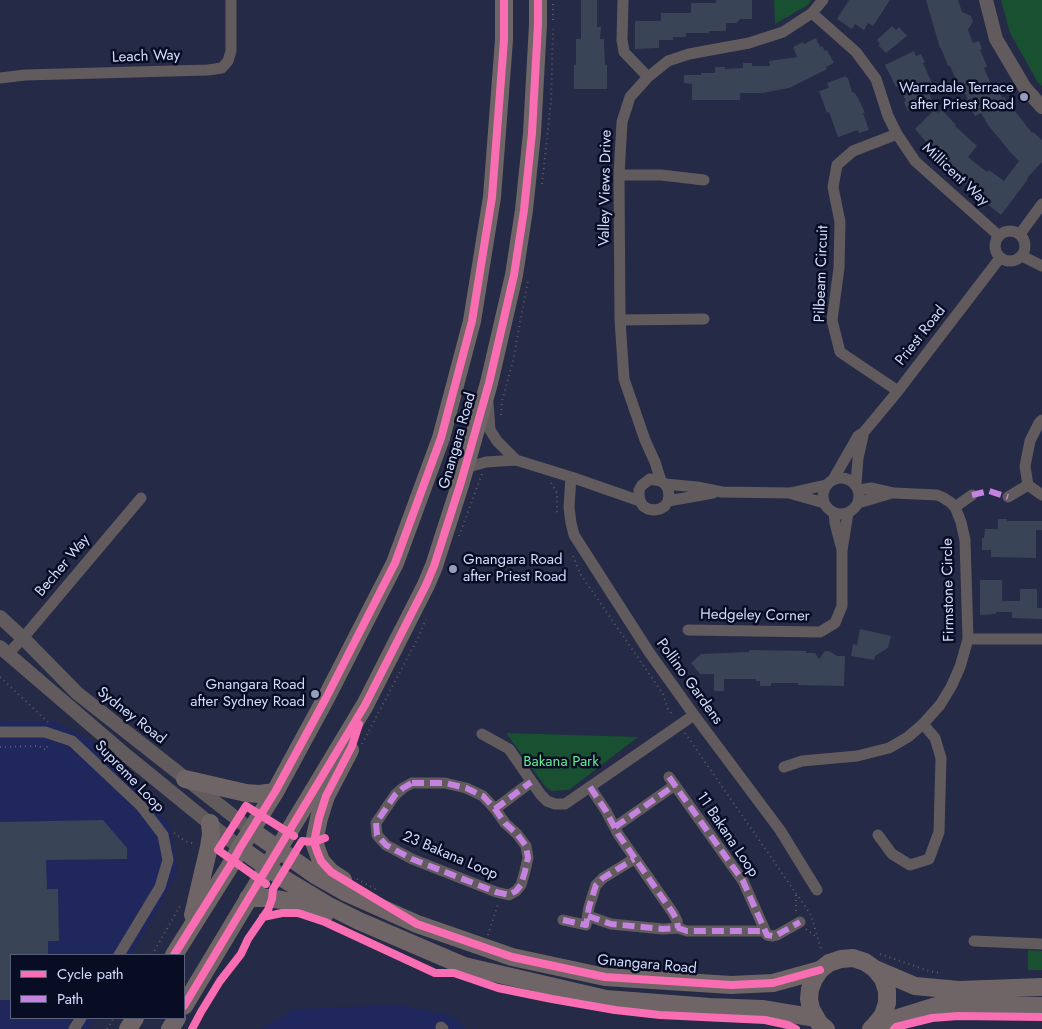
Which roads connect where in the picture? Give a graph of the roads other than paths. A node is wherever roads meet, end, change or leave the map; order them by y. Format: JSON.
{"nodes":[{"id":1,"x":231,"y":0,"type":"edge"},
{"id":2,"x":504,"y":0,"type":"edge"},
{"id":3,"x":538,"y":0,"type":"edge"},
{"id":4,"x":623,"y":0,"type":"edge"},
{"id":5,"x":823,"y":0,"type":"edge"},
{"id":6,"x":986,"y":0,"type":"edge"},
{"id":7,"x":812,"y":13,"type":"junction"},
{"id":8,"x":648,"y":77,"type":"junction"},
{"id":9,"x":0,"y":78,"type":"edge"},
{"id":10,"x":1042,"y":107,"type":"edge"},
{"id":11,"x":897,"y":134,"type":"junction"},
{"id":12,"x":619,"y":175,"type":"junction"},
{"id":13,"x":704,"y":180,"type":"dead end"},
{"id":14,"x":1042,"y":204,"type":"edge"},
{"id":15,"x":1020,"y":234,"type":"junction"},
{"id":16,"x":998,"y":235,"type":"junction"},
{"id":17,"x":1022,"y":256,"type":"junction"},
{"id":18,"x":1000,"y":258,"type":"junction"},
{"id":19,"x":1042,"y":266,"type":"edge"},
{"id":20,"x":704,"y":319,"type":"dead end"},
{"id":21,"x":620,"y":320,"type":"junction"},
{"id":22,"x":489,"y":383,"type":"junction"},
{"id":23,"x":898,"y":391,"type":"junction"},
{"id":24,"x":1042,"y":420,"type":"edge"},
{"id":25,"x":864,"y":432,"type":"junction"},
{"id":26,"x":516,"y":460,"type":"junction"},
{"id":27,"x":465,"y":468,"type":"junction"},
{"id":28,"x":571,"y":477,"type":"junction"},
{"id":29,"x":654,"y":482,"type":"junction"},
{"id":30,"x":830,"y":482,"type":"junction"},
{"id":31,"x":1028,"y":485,"type":"junction"},
{"id":32,"x":857,"y":487,"type":"junction"},
{"id":33,"x":612,"y":491,"type":"junction"},
{"id":34,"x":722,"y":492,"type":"junction"},
{"id":35,"x":789,"y":493,"type":"junction"},
{"id":36,"x":894,"y":493,"type":"junction"},
{"id":37,"x":972,"y":495,"type":"dead end"},
{"id":38,"x":1042,"y":495,"type":"edge"},
{"id":39,"x":1008,"y":497,"type":"dead end"},
{"id":40,"x":141,"y":498,"type":"dead end"},
{"id":41,"x":640,"y":501,"type":"junction"},
{"id":42,"x":668,"y":501,"type":"junction"},
{"id":43,"x":824,"y":503,"type":"junction"},
{"id":44,"x":858,"y":503,"type":"junction"},
{"id":45,"x":954,"y":507,"type":"junction"},
{"id":46,"x":834,"y":513,"type":"junction"},
{"id":47,"x":848,"y":513,"type":"junction"},
{"id":48,"x":842,"y":550,"type":"junction"},
{"id":49,"x":0,"y":617,"type":"edge"},
{"id":50,"x":688,"y":630,"type":"dead end"},
{"id":51,"x":23,"y":638,"type":"junction"},
{"id":52,"x":968,"y":639,"type":"junction"},
{"id":53,"x":1042,"y":639,"type":"edge"},
{"id":54,"x":4,"y":651,"type":"edge"},
{"id":55,"x":365,"y":705,"type":"junction"},
{"id":56,"x":694,"y":715,"type":"junction"},
{"id":57,"x":923,"y":724,"type":"junction"},
{"id":58,"x":0,"y":732,"type":"edge"},
{"id":59,"x":482,"y":734,"type":"dead end"},
{"id":60,"x":784,"y":767,"type":"dead end"},
{"id":61,"x":186,"y":779,"type":"junction"},
{"id":62,"x":531,"y":782,"type":"junction"},
{"id":63,"x":590,"y":787,"type":"junction"},
{"id":64,"x":274,"y":792,"type":"junction"},
{"id":65,"x":495,"y":809,"type":"junction"},
{"id":66,"x":210,"y":823,"type":"junction"},
{"id":67,"x":615,"y":827,"type":"junction"},
{"id":68,"x":251,"y":830,"type":"junction"},
{"id":69,"x":878,"y":835,"type":"dead end"},
{"id":70,"x":240,"y":848,"type":"junction"},
{"id":71,"x":278,"y":849,"type":"junction"},
{"id":72,"x":634,"y":858,"type":"junction"},
{"id":73,"x":267,"y":868,"type":"junction"},
{"id":74,"x":817,"y":890,"type":"dead end"},
{"id":75,"x":248,"y":898,"type":"junction"},
{"id":76,"x":588,"y":916,"type":"junction"},
{"id":77,"x":563,"y":920,"type":"dead end"},
{"id":78,"x":359,"y":921,"type":"junction"},
{"id":79,"x":800,"y":922,"type":"dead end"},
{"id":80,"x":417,"y":924,"type":"junction"},
{"id":81,"x":678,"y":928,"type":"junction"},
{"id":82,"x":765,"y":931,"type":"junction"},
{"id":83,"x":189,"y":933,"type":"junction"},
{"id":84,"x":974,"y":941,"type":"dead end"},
{"id":85,"x":1042,"y":944,"type":"edge"},
{"id":86,"x":120,"y":954,"type":"edge"},
{"id":87,"x":175,"y":954,"type":"edge"},
{"id":88,"x":876,"y":961,"type":"junction"},
{"id":89,"x":820,"y":970,"type":"junction"},
{"id":90,"x":1042,"y":987,"type":"edge"},
{"id":91,"x":185,"y":1004,"type":"edge"},
{"id":92,"x":1042,"y":1006,"type":"edge"},
{"id":93,"x":822,"y":1026,"type":"edge"},
{"id":94,"x":873,"y":1027,"type":"edge"}],
"edges":[{"from":1,"to":9,"type":"street","name":"Leach Way"},
{"from":2,"to":64,"type":"main road","name":"Gnangara Road"},
{"from":3,"to":22,"type":"main road","name":"Gnangara Road"},
{"from":4,"to":8,"type":"street"},
{"from":5,"to":7,"type":"street","name":"Valley Views Drive"},
{"from":6,"to":10,"type":"street"},
{"from":7,"to":8,"type":"street","name":"Valley Views Drive"},
{"from":7,"to":11,"type":"street","name":"Millicent Way"},
{"from":8,"to":12,"type":"street","name":"Valley Views Drive"},
{"from":11,"to":16,"type":"street","name":"Millicent Way"},
{"from":11,"to":23,"type":"street","name":"Pilbeam Circuit"},
{"from":12,"to":13,"type":"street"},
{"from":12,"to":21,"type":"street","name":"Valley Views Drive"},
{"from":14,"to":15,"type":"street"},
{"from":15,"to":16,"type":"street"},
{"from":15,"to":17,"type":"street"},
{"from":16,"to":18,"type":"street"},
{"from":17,"to":18,"type":"street"},
{"from":17,"to":19,"type":"street"},
{"from":18,"to":23,"type":"street","name":"Priest Road"},
{"from":20,"to":21,"type":"street"},
{"from":21,"to":29,"type":"street","name":"Valley Views Drive"},
{"from":22,"to":26,"type":"street"},
{"from":22,"to":27,"type":"main road","name":"Gnangara Road"},
{"from":23,"to":25,"type":"street","name":"Priest Road"},
{"from":24,"to":31,"type":"street"},
{"from":25,"to":30,"type":"street","name":"Priest Road"},
{"from":25,"to":32,"type":"street","name":"Priest Road"},
{"from":26,"to":27,"type":"street"},
{"from":26,"to":28,"type":"street"},
{"from":27,"to":55,"type":"main road","name":"Gnangara Road"},
{"from":28,"to":33,"type":"street"},
{"from":28,"to":56,"type":"street","name":"Pollino Gardens"},
{"from":29,"to":33,"type":"street"},
{"from":29,"to":34,"type":"street"},
{"from":29,"to":41,"type":"street"},
{"from":29,"to":42,"type":"street"},
{"from":30,"to":32,"type":"street"},
{"from":30,"to":35,"type":"street"},
{"from":30,"to":43,"type":"street"},
{"from":31,"to":38,"type":"street"},
{"from":31,"to":39,"type":"street"},
{"from":32,"to":36,"type":"street"},
{"from":32,"to":44,"type":"street"},
{"from":33,"to":41,"type":"street"},
{"from":34,"to":35,"type":"street"},
{"from":34,"to":42,"type":"street"},
{"from":35,"to":43,"type":"street"},
{"from":36,"to":44,"type":"street"},
{"from":36,"to":45,"type":"street"},
{"from":37,"to":45,"type":"street"},
{"from":40,"to":51,"type":"street","name":"Becher Way"},
{"from":41,"to":42,"type":"street"},
{"from":43,"to":46,"type":"street"},
{"from":44,"to":47,"type":"street"},
{"from":45,"to":52,"type":"street","name":"Firmstone Circle"},
{"from":46,"to":47,"type":"street"},
{"from":46,"to":48,"type":"street","name":"Hedgeley Corner"},
{"from":47,"to":48,"type":"street","name":"Hedgeley Corner"},
{"from":48,"to":50,"type":"street","name":"Hedgeley Corner"},
{"from":49,"to":51,"type":"street","name":"Sydney Road"},
{"from":51,"to":54,"type":"street","name":"Becher Way"},
{"from":51,"to":61,"type":"street","name":"Sydney Road"},
{"from":52,"to":53,"type":"street"},
{"from":52,"to":57,"type":"street","name":"Firmstone Circle"},
{"from":54,"to":66,"type":"street","name":"Sydney Road"},
{"from":55,"to":71,"type":"main road","name":"Gnangara Road"},
{"from":55,"to":80,"type":"main road"},
{"from":56,"to":63,"type":"street"},
{"from":56,"to":74,"type":"street","name":"Pollino Gardens"},
{"from":57,"to":60,"type":"street","name":"Firmstone Circle"},
{"from":57,"to":69,"type":"street"},
{"from":58,"to":86,"type":"street","name":"Supreme Loop"},
{"from":59,"to":62,"type":"street"},
{"from":61,"to":64,"type":"main road"},
{"from":61,"to":68,"type":"street","name":"Sydney Road"},
{"from":62,"to":63,"type":"street"},
{"from":62,"to":65,"type":"street"},
{"from":63,"to":67,"type":"street"},
{"from":64,"to":68,"type":"main road","name":"Gnangara Road"},
{"from":65,"to":65,"type":"street","name":"23 Bakana Loop"},
{"from":66,"to":70,"type":"street","name":"Sydney Road"},
{"from":66,"to":83,"type":"main road"},
{"from":67,"to":72,"type":"street"},
{"from":67,"to":82,"type":"street","name":"11 Bakana Loop"},
{"from":68,"to":70,"type":"main road"},
{"from":68,"to":71,"type":"main road","name":"Gnangara Road"},
{"from":70,"to":73,"type":"main road"},
{"from":70,"to":83,"type":"main road"},
{"from":71,"to":73,"type":"main road"},
{"from":71,"to":80,"type":"main road","name":"Gnangara Road"},
{"from":72,"to":76,"type":"street"},
{"from":72,"to":81,"type":"street"},
{"from":73,"to":75,"type":"main road"},
{"from":73,"to":78,"type":"main road"},
{"from":75,"to":78,"type":"main road"},
{"from":75,"to":91,"type":"main road"},
{"from":76,"to":77,"type":"street"},
{"from":76,"to":81,"type":"street"},
{"from":78,"to":93,"type":"main road"},
{"from":79,"to":82,"type":"street"},
{"from":80,"to":89,"type":"main road","name":"Gnangara Road"},
{"from":81,"to":82,"type":"street"},
{"from":83,"to":87,"type":"main road"},
{"from":84,"to":85,"type":"street"},
{"from":88,"to":89,"type":"main road","name":"Gnangara Road"},
{"from":88,"to":90,"type":"main road","name":"Gnangara Road"},
{"from":88,"to":94,"type":"main road"},
{"from":89,"to":93,"type":"main road"},
{"from":92,"to":94,"type":"main road"}]}
